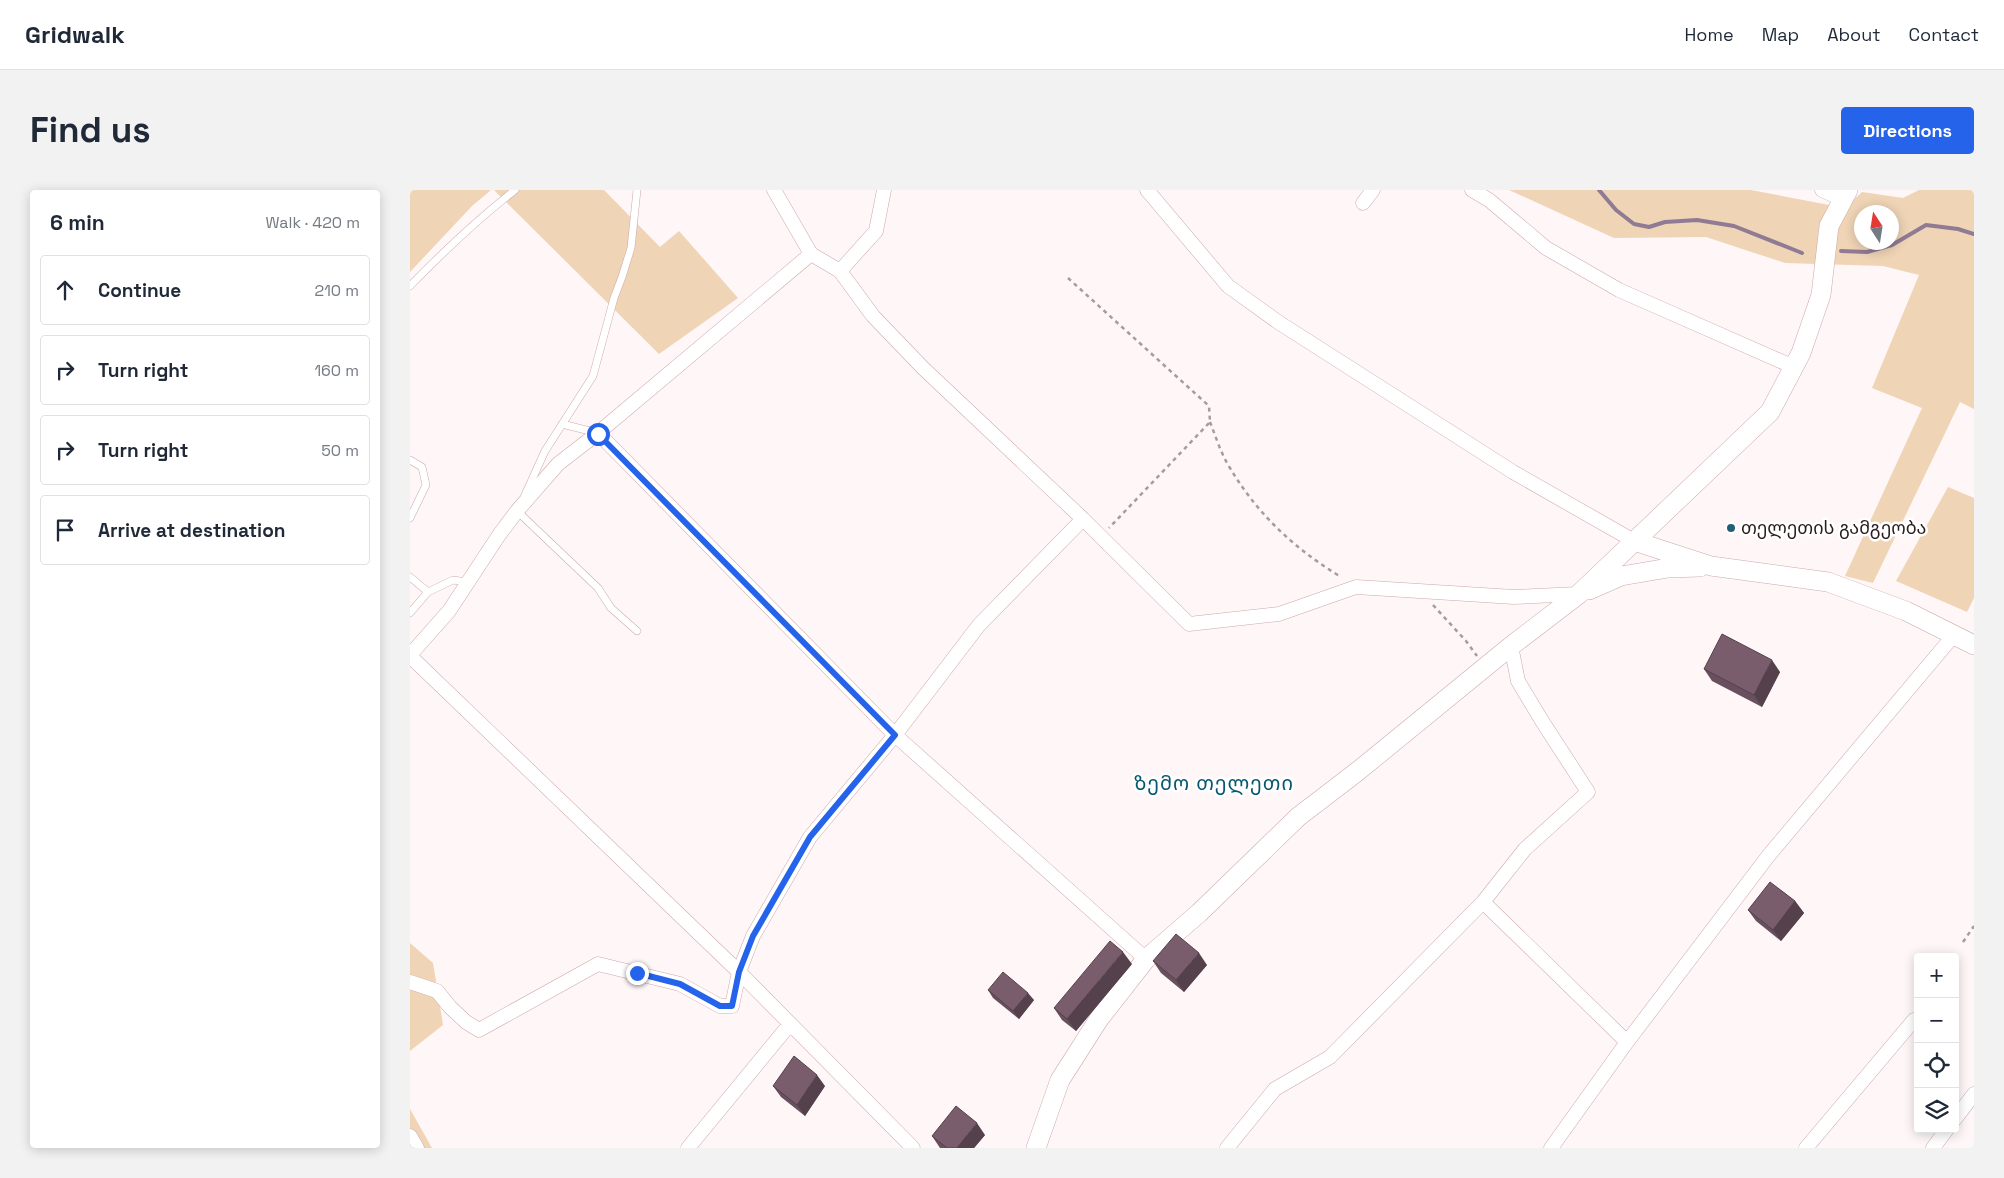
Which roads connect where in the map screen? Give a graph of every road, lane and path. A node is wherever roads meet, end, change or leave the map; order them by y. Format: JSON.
{"nodes":[{"id":1,"x":515,"y":190,"type":"edge"},
{"id":2,"x":637,"y":190,"type":"edge"},
{"id":3,"x":774,"y":190,"type":"edge"},
{"id":4,"x":884,"y":190,"type":"edge"},
{"id":5,"x":1147,"y":190,"type":"edge"},
{"id":6,"x":1373,"y":190,"type":"edge"},
{"id":7,"x":1472,"y":190,"type":"edge"},
{"id":8,"x":1822,"y":190,"type":"edge"},
{"id":9,"x":1845,"y":194,"type":"edge"},
{"id":10,"x":1363,"y":204,"type":"dead end"},
{"id":11,"x":811,"y":254,"type":"junction"},
{"id":12,"x":840,"y":271,"type":"junction"},
{"id":13,"x":1068,"y":278,"type":"dead end"},
{"id":14,"x":410,"y":286,"type":"edge"},
{"id":15,"x":1794,"y":367,"type":"junction"},
{"id":16,"x":1210,"y":422,"type":"junction"},
{"id":17,"x":562,"y":424,"type":"junction"},
{"id":18,"x":598,"y":434,"type":"junction"},
{"id":19,"x":410,"y":460,"type":"edge"},
{"id":20,"x":517,"y":511,"type":"junction"},
{"id":21,"x":410,"y":518,"type":"edge"},
{"id":22,"x":1083,"y":519,"type":"junction"},
{"id":23,"x":1101,"y":536,"type":"junction"},
{"id":24,"x":1634,"y":541,"type":"junction"},
{"id":25,"x":1711,"y":566,"type":"junction"},
{"id":26,"x":1640,"y":573,"type":"junction"},
{"id":27,"x":410,"y":577,"type":"edge"},
{"id":28,"x":467,"y":582,"type":"junction"},
{"id":29,"x":1356,"y":587,"type":"junction"},
{"id":30,"x":428,"y":592,"type":"junction"},
{"id":31,"x":1422,"y":592,"type":"junction"},
{"id":32,"x":1579,"y":594,"type":"junction"},
{"id":33,"x":410,"y":613,"type":"edge"},
{"id":34,"x":637,"y":631,"type":"dead end"},
{"id":35,"x":1954,"y":635,"type":"junction"},
{"id":36,"x":1974,"y":645,"type":"edge"},
{"id":37,"x":1511,"y":646,"type":"junction"},
{"id":38,"x":410,"y":656,"type":"edge"},
{"id":39,"x":1485,"y":667,"type":"junction"},
{"id":40,"x":895,"y":735,"type":"junction"},
{"id":41,"x":1483,"y":902,"type":"junction"},
{"id":42,"x":1974,"y":926,"type":"edge"},
{"id":43,"x":1963,"y":942,"type":"dead end"},
{"id":44,"x":1146,"y":959,"type":"junction"},
{"id":45,"x":739,"y":972,"type":"junction"},
{"id":46,"x":410,"y":982,"type":"edge"},
{"id":47,"x":1914,"y":1020,"type":"dead end"},
{"id":48,"x":790,"y":1024,"type":"junction"},
{"id":49,"x":1627,"y":1042,"type":"junction"},
{"id":50,"x":1974,"y":1094,"type":"edge"},
{"id":51,"x":1959,"y":1114,"type":"edge"},
{"id":52,"x":1944,"y":1133,"type":"edge"},
{"id":53,"x":410,"y":1136,"type":"edge"},
{"id":54,"x":418,"y":1148,"type":"edge"},
{"id":55,"x":688,"y":1148,"type":"edge"},
{"id":56,"x":913,"y":1148,"type":"edge"},
{"id":57,"x":1036,"y":1148,"type":"edge"},
{"id":58,"x":1228,"y":1148,"type":"edge"},
{"id":59,"x":1551,"y":1148,"type":"edge"},
{"id":60,"x":1806,"y":1148,"type":"edge"},
{"id":61,"x":1933,"y":1148,"type":"edge"}],
"edges":[{"from":1,"to":14,"type":"lane"},
{"from":2,"to":17,"type":"lane"},
{"from":3,"to":11,"type":"street"},
{"from":4,"to":12,"type":"street"},
{"from":5,"to":24,"type":"street"},
{"from":6,"to":10,"type":"street"},
{"from":7,"to":15,"type":"street"},
{"from":8,"to":9,"type":"street"},
{"from":9,"to":15,"type":"street"},
{"from":11,"to":12,"type":"street"},
{"from":11,"to":18,"type":"street"},
{"from":12,"to":22,"type":"street"},
{"from":13,"to":16,"type":"path"},
{"from":15,"to":24,"type":"street"},
{"from":16,"to":23,"type":"path"},
{"from":16,"to":29,"type":"path"},
{"from":17,"to":18,"type":"lane"},
{"from":17,"to":20,"type":"lane"},
{"from":18,"to":20,"type":"street"},
{"from":18,"to":40,"type":"street"},
{"from":19,"to":21,"type":"lane"},
{"from":20,"to":28,"type":"street"},
{"from":20,"to":34,"type":"lane"},
{"from":22,"to":23,"type":"street"},
{"from":22,"to":40,"type":"street"},
{"from":23,"to":29,"type":"street"},
{"from":24,"to":25,"type":"street"},
{"from":24,"to":26,"type":"street"},
{"from":24,"to":32,"type":"street"},
{"from":25,"to":26,"type":"street"},
{"from":25,"to":35,"type":"street"},
{"from":26,"to":32,"type":"street"},
{"from":27,"to":30,"type":"lane"},
{"from":28,"to":30,"type":"lane"},
{"from":28,"to":38,"type":"street"},
{"from":29,"to":31,"type":"street"},
{"from":30,"to":33,"type":"lane"},
{"from":31,"to":32,"type":"street"},
{"from":31,"to":39,"type":"path"},
{"from":32,"to":37,"type":"street"},
{"from":35,"to":36,"type":"street"},
{"from":35,"to":49,"type":"street"},
{"from":37,"to":39,"type":"street"},
{"from":37,"to":41,"type":"street"},
{"from":38,"to":45,"type":"street"},
{"from":39,"to":44,"type":"street"},
{"from":40,"to":44,"type":"street"},
{"from":40,"to":45,"type":"street"},
{"from":41,"to":49,"type":"street"},
{"from":41,"to":58,"type":"street"},
{"from":42,"to":43,"type":"path"},
{"from":44,"to":57,"type":"street"},
{"from":45,"to":46,"type":"street"},
{"from":45,"to":48,"type":"street"},
{"from":47,"to":60,"type":"street"},
{"from":48,"to":55,"type":"street"},
{"from":48,"to":56,"type":"street"},
{"from":49,"to":59,"type":"street"},
{"from":50,"to":51,"type":"street"},
{"from":52,"to":61,"type":"street"},
{"from":53,"to":54,"type":"street"}]}
